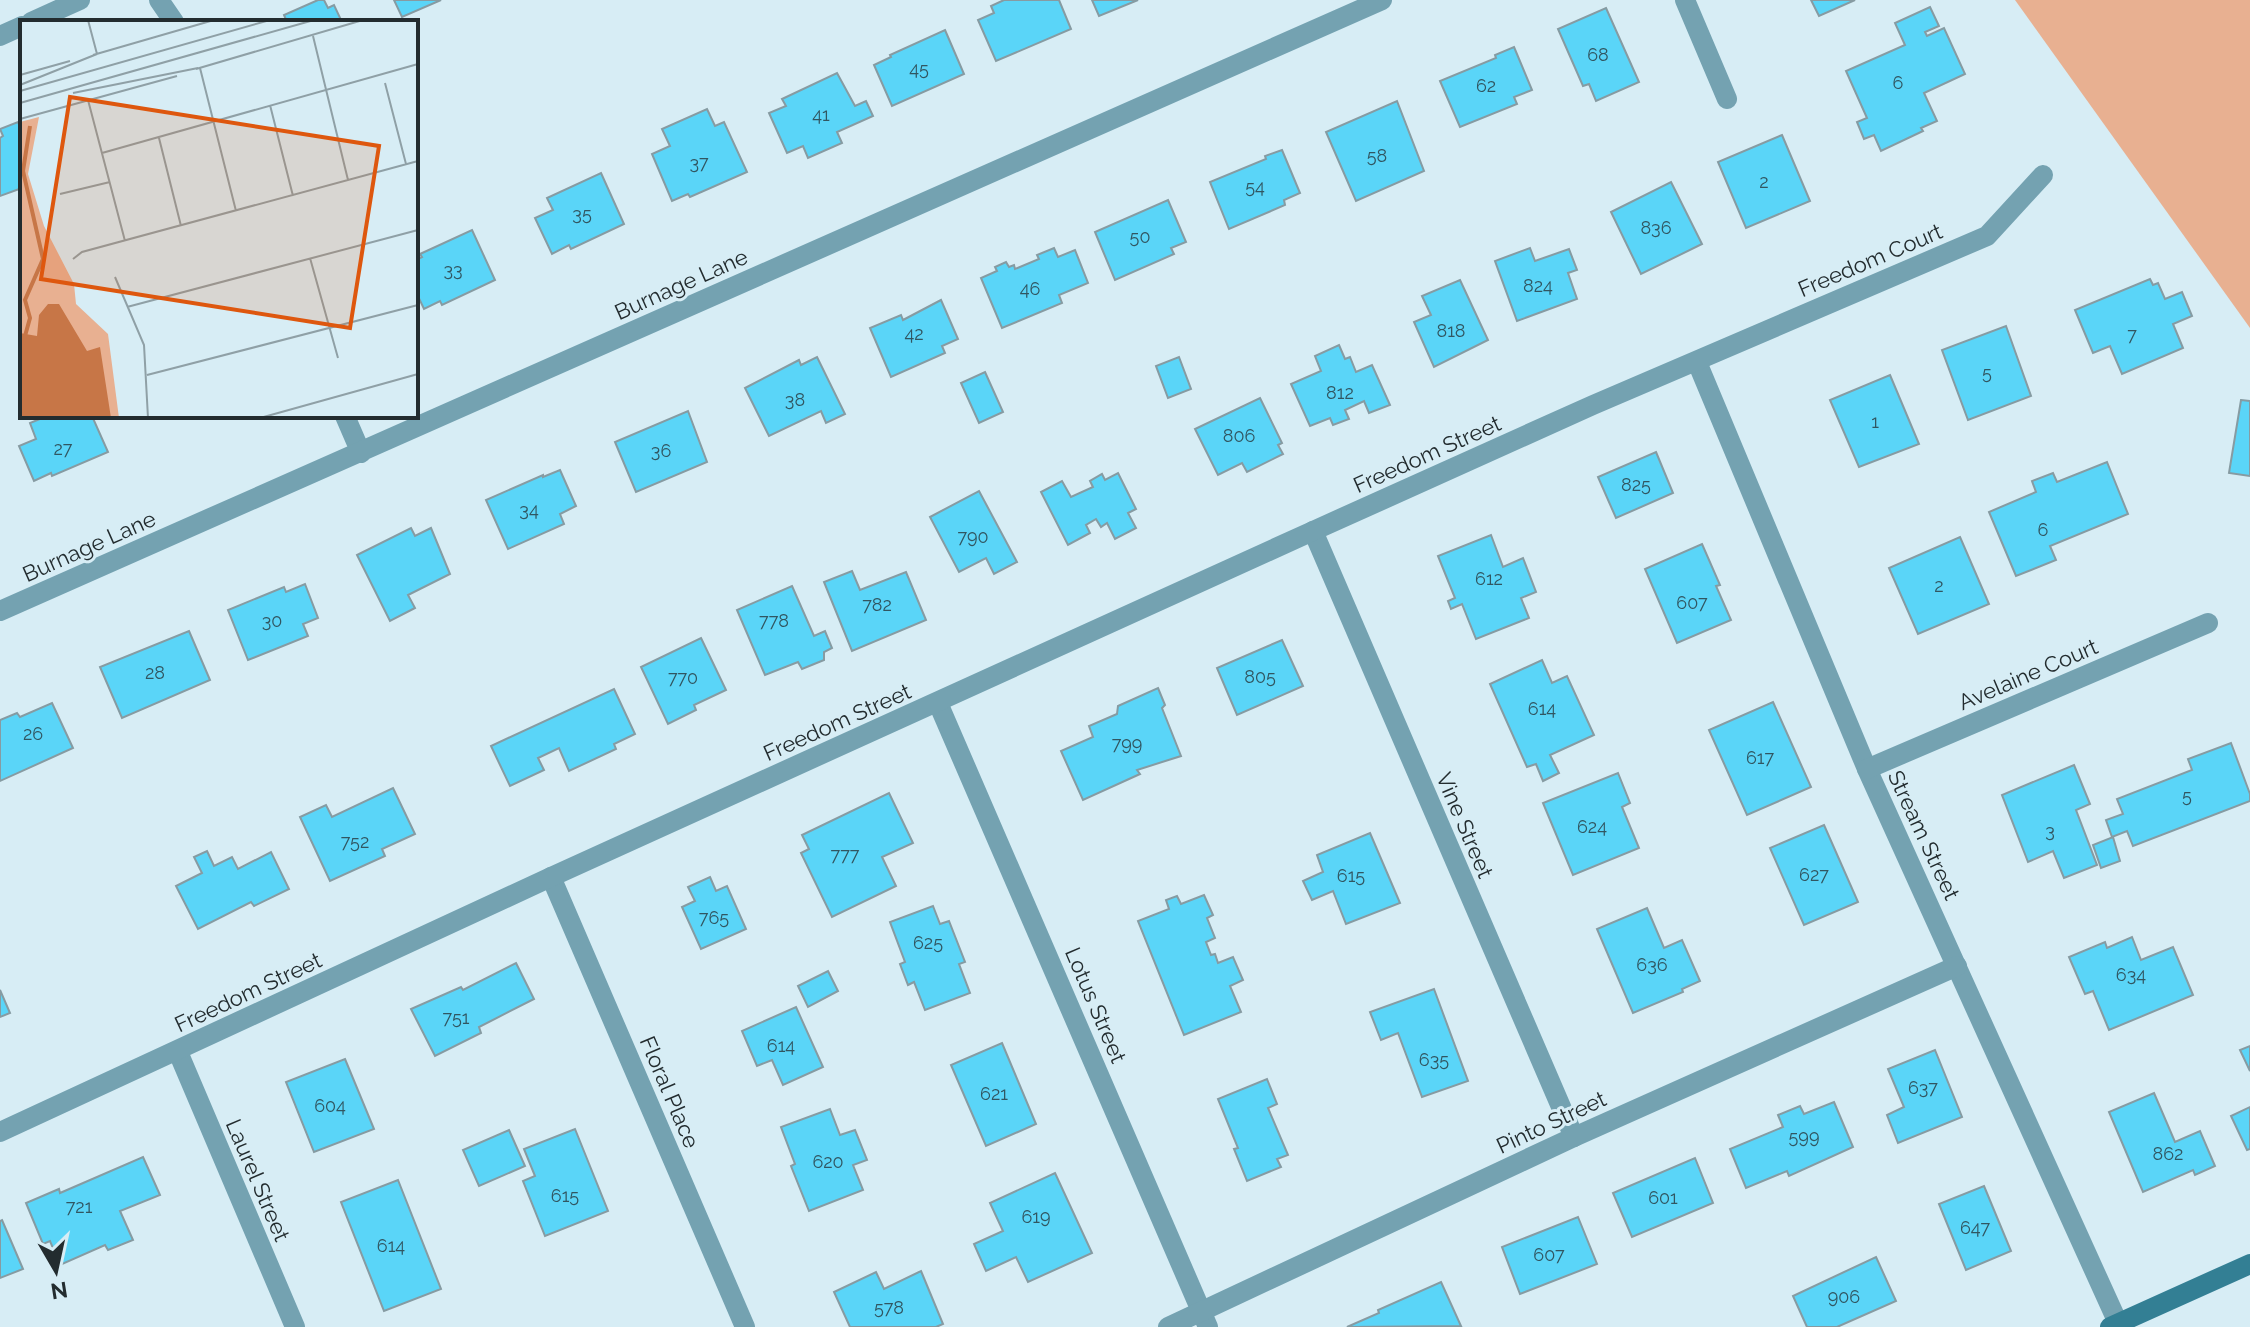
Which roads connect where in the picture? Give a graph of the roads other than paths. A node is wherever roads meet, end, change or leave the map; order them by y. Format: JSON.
{"nodes":[{"id":1,"x":80,"y":0,"type":"edge"},
{"id":2,"x":159,"y":0,"type":"edge"},
{"id":3,"x":1382,"y":0,"type":"edge"},
{"id":4,"x":1685,"y":0,"type":"edge"},
{"id":5,"x":35,"y":20,"type":"edge"},
{"id":6,"x":173,"y":20,"type":"edge"},
{"id":7,"x":20,"y":27,"type":"edge"},
{"id":8,"x":0,"y":36,"type":"edge"},
{"id":9,"x":1727,"y":99,"type":"dead end"},
{"id":10,"x":2043,"y":175,"type":"dead end"},
{"id":11,"x":1697,"y":362,"type":"junction"},
{"id":12,"x":346,"y":418,"type":"edge"},
{"id":13,"x":361,"y":453,"type":"junction"},
{"id":14,"x":1313,"y":531,"type":"junction"},
{"id":15,"x":0,"y":611,"type":"edge"},
{"id":16,"x":2208,"y":623,"type":"dead end"},
{"id":17,"x":938,"y":703,"type":"junction"},
{"id":18,"x":1867,"y":769,"type":"junction"},
{"id":19,"x":551,"y":877,"type":"junction"},
{"id":20,"x":1957,"y":966,"type":"junction"},
{"id":21,"x":178,"y":1052,"type":"junction"},
{"id":22,"x":0,"y":1132,"type":"edge"},
{"id":23,"x":1574,"y":1137,"type":"junction"},
{"id":24,"x":2250,"y":1264,"type":"edge"},
{"id":25,"x":1205,"y":1319,"type":"edge"},
{"id":26,"x":2114,"y":1325,"type":"edge"},
{"id":27,"x":295,"y":1327,"type":"edge"},
{"id":28,"x":745,"y":1327,"type":"edge"},
{"id":29,"x":1168,"y":1327,"type":"edge"}],
"edges":[{"from":1,"to":5,"type":"street"},
{"from":2,"to":6,"type":"street"},
{"from":3,"to":13,"type":"street","name":"Burnage Lane"},
{"from":4,"to":9,"type":"street"},
{"from":7,"to":8,"type":"street"},
{"from":10,"to":11,"type":"street","name":"Freedom Court"},
{"from":11,"to":14,"type":"street","name":"Freedom Street"},
{"from":11,"to":18,"type":"street","name":"Stream Street"},
{"from":12,"to":13,"type":"street"},
{"from":13,"to":15,"type":"street","name":"Burnage Lane"},
{"from":14,"to":17,"type":"street","name":"Freedom Street"},
{"from":14,"to":23,"type":"street","name":"Vine Street"},
{"from":16,"to":18,"type":"street","name":"Avelaine Court"},
{"from":17,"to":19,"type":"street","name":"Freedom Street"},
{"from":17,"to":25,"type":"street","name":"Lotus Street"},
{"from":18,"to":20,"type":"street","name":"Stream Street"},
{"from":19,"to":21,"type":"street","name":"Freedom Street"},
{"from":19,"to":28,"type":"street","name":"Floral Place"},
{"from":20,"to":23,"type":"street","name":"Pinto Street"},
{"from":20,"to":26,"type":"street","name":"Stream Street"},
{"from":21,"to":22,"type":"street","name":"Freedom Street"},
{"from":21,"to":27,"type":"street","name":"Laurel Street"},
{"from":23,"to":25,"type":"street","name":"Pinto Street"},
{"from":24,"to":26,"type":"main road"},
{"from":25,"to":29,"type":"street","name":"Pinto Street"}]}
